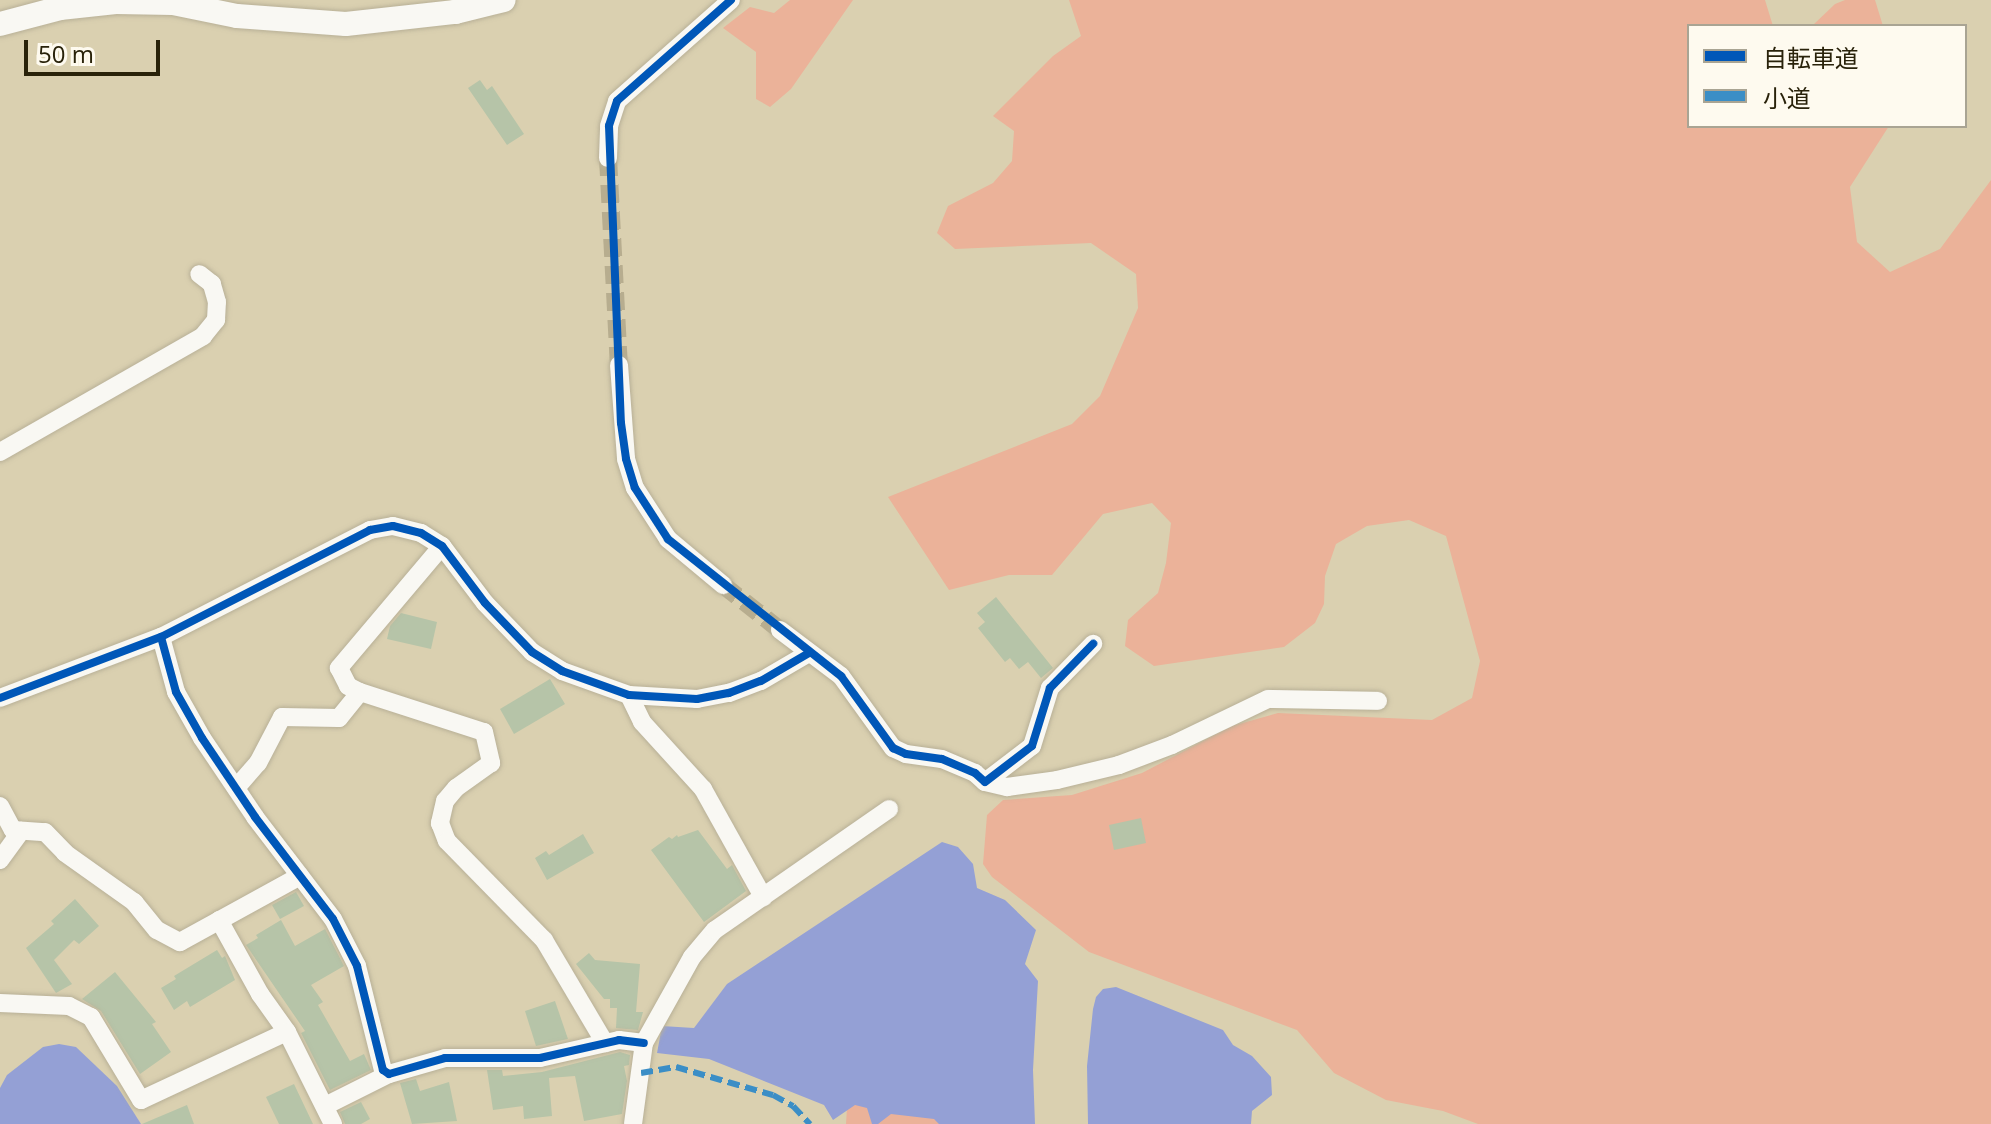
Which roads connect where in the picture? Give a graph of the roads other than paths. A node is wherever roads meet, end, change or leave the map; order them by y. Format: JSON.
{"nodes":[{"id":1,"x":504,"y":0,"type":"edge"},
{"id":2,"x":731,"y":0,"type":"edge"},
{"id":3,"x":0,"y":24,"type":"edge"},
{"id":4,"x":608,"y":158,"type":"tunnel mouth"},
{"id":5,"x":199,"y":274,"type":"dead end"},
{"id":6,"x":619,"y":365,"type":"tunnel mouth"},
{"id":7,"x":0,"y":452,"type":"edge"},
{"id":8,"x":442,"y":546,"type":"junction"},
{"id":9,"x":723,"y":585,"type":"tunnel mouth"},
{"id":10,"x":780,"y":630,"type":"tunnel mouth"},
{"id":11,"x":161,"y":637,"type":"junction"},
{"id":12,"x":1093,"y":644,"type":"dead end"},
{"id":13,"x":809,"y":653,"type":"junction"},
{"id":14,"x":360,"y":692,"type":"junction"},
{"id":15,"x":629,"y":695,"type":"junction"},
{"id":16,"x":0,"y":698,"type":"edge"},
{"id":17,"x":1378,"y":701,"type":"dead end"},
{"id":18,"x":985,"y":782,"type":"junction"},
{"id":19,"x":236,"y":788,"type":"junction"},
{"id":20,"x":0,"y":806,"type":"edge"},
{"id":21,"x":889,"y":809,"type":"dead end"},
{"id":22,"x":21,"y":831,"type":"junction"},
{"id":23,"x":0,"y":860,"type":"edge"},
{"id":24,"x":300,"y":876,"type":"junction"},
{"id":25,"x":763,"y":897,"type":"junction"},
{"id":26,"x":219,"y":920,"type":"junction"},
{"id":27,"x":0,"y":1003,"type":"edge"},
{"id":28,"x":287,"y":1032,"type":"junction"},
{"id":29,"x":605,"y":1043,"type":"junction"},
{"id":30,"x":644,"y":1043,"type":"junction"},
{"id":31,"x":389,"y":1074,"type":"junction"},
{"id":32,"x":325,"y":1106,"type":"junction"},
{"id":33,"x":333,"y":1124,"type":"edge"},
{"id":34,"x":633,"y":1124,"type":"edge"}],
"edges":[{"from":1,"to":3,"type":"main road"},
{"from":2,"to":4,"type":"street"},
{"from":5,"to":7,"type":"street"},
{"from":6,"to":9,"type":"street"},
{"from":8,"to":11,"type":"street"},
{"from":8,"to":14,"type":"street"},
{"from":8,"to":15,"type":"street"},
{"from":10,"to":13,"type":"street"},
{"from":11,"to":16,"type":"street"},
{"from":11,"to":19,"type":"street"},
{"from":12,"to":18,"type":"street"},
{"from":13,"to":15,"type":"street"},
{"from":13,"to":18,"type":"street"},
{"from":14,"to":19,"type":"street"},
{"from":14,"to":29,"type":"street"},
{"from":15,"to":25,"type":"street"},
{"from":17,"to":18,"type":"street"},
{"from":19,"to":24,"type":"street"},
{"from":20,"to":22,"type":"street"},
{"from":21,"to":25,"type":"street"},
{"from":22,"to":23,"type":"street"},
{"from":22,"to":26,"type":"street"},
{"from":24,"to":26,"type":"street"},
{"from":24,"to":31,"type":"street"},
{"from":25,"to":30,"type":"street"},
{"from":26,"to":28,"type":"street"},
{"from":27,"to":28,"type":"street"},
{"from":28,"to":32,"type":"street"},
{"from":29,"to":30,"type":"street"},
{"from":29,"to":31,"type":"street"},
{"from":30,"to":34,"type":"street"},
{"from":31,"to":32,"type":"street"},
{"from":32,"to":33,"type":"street"}]}
